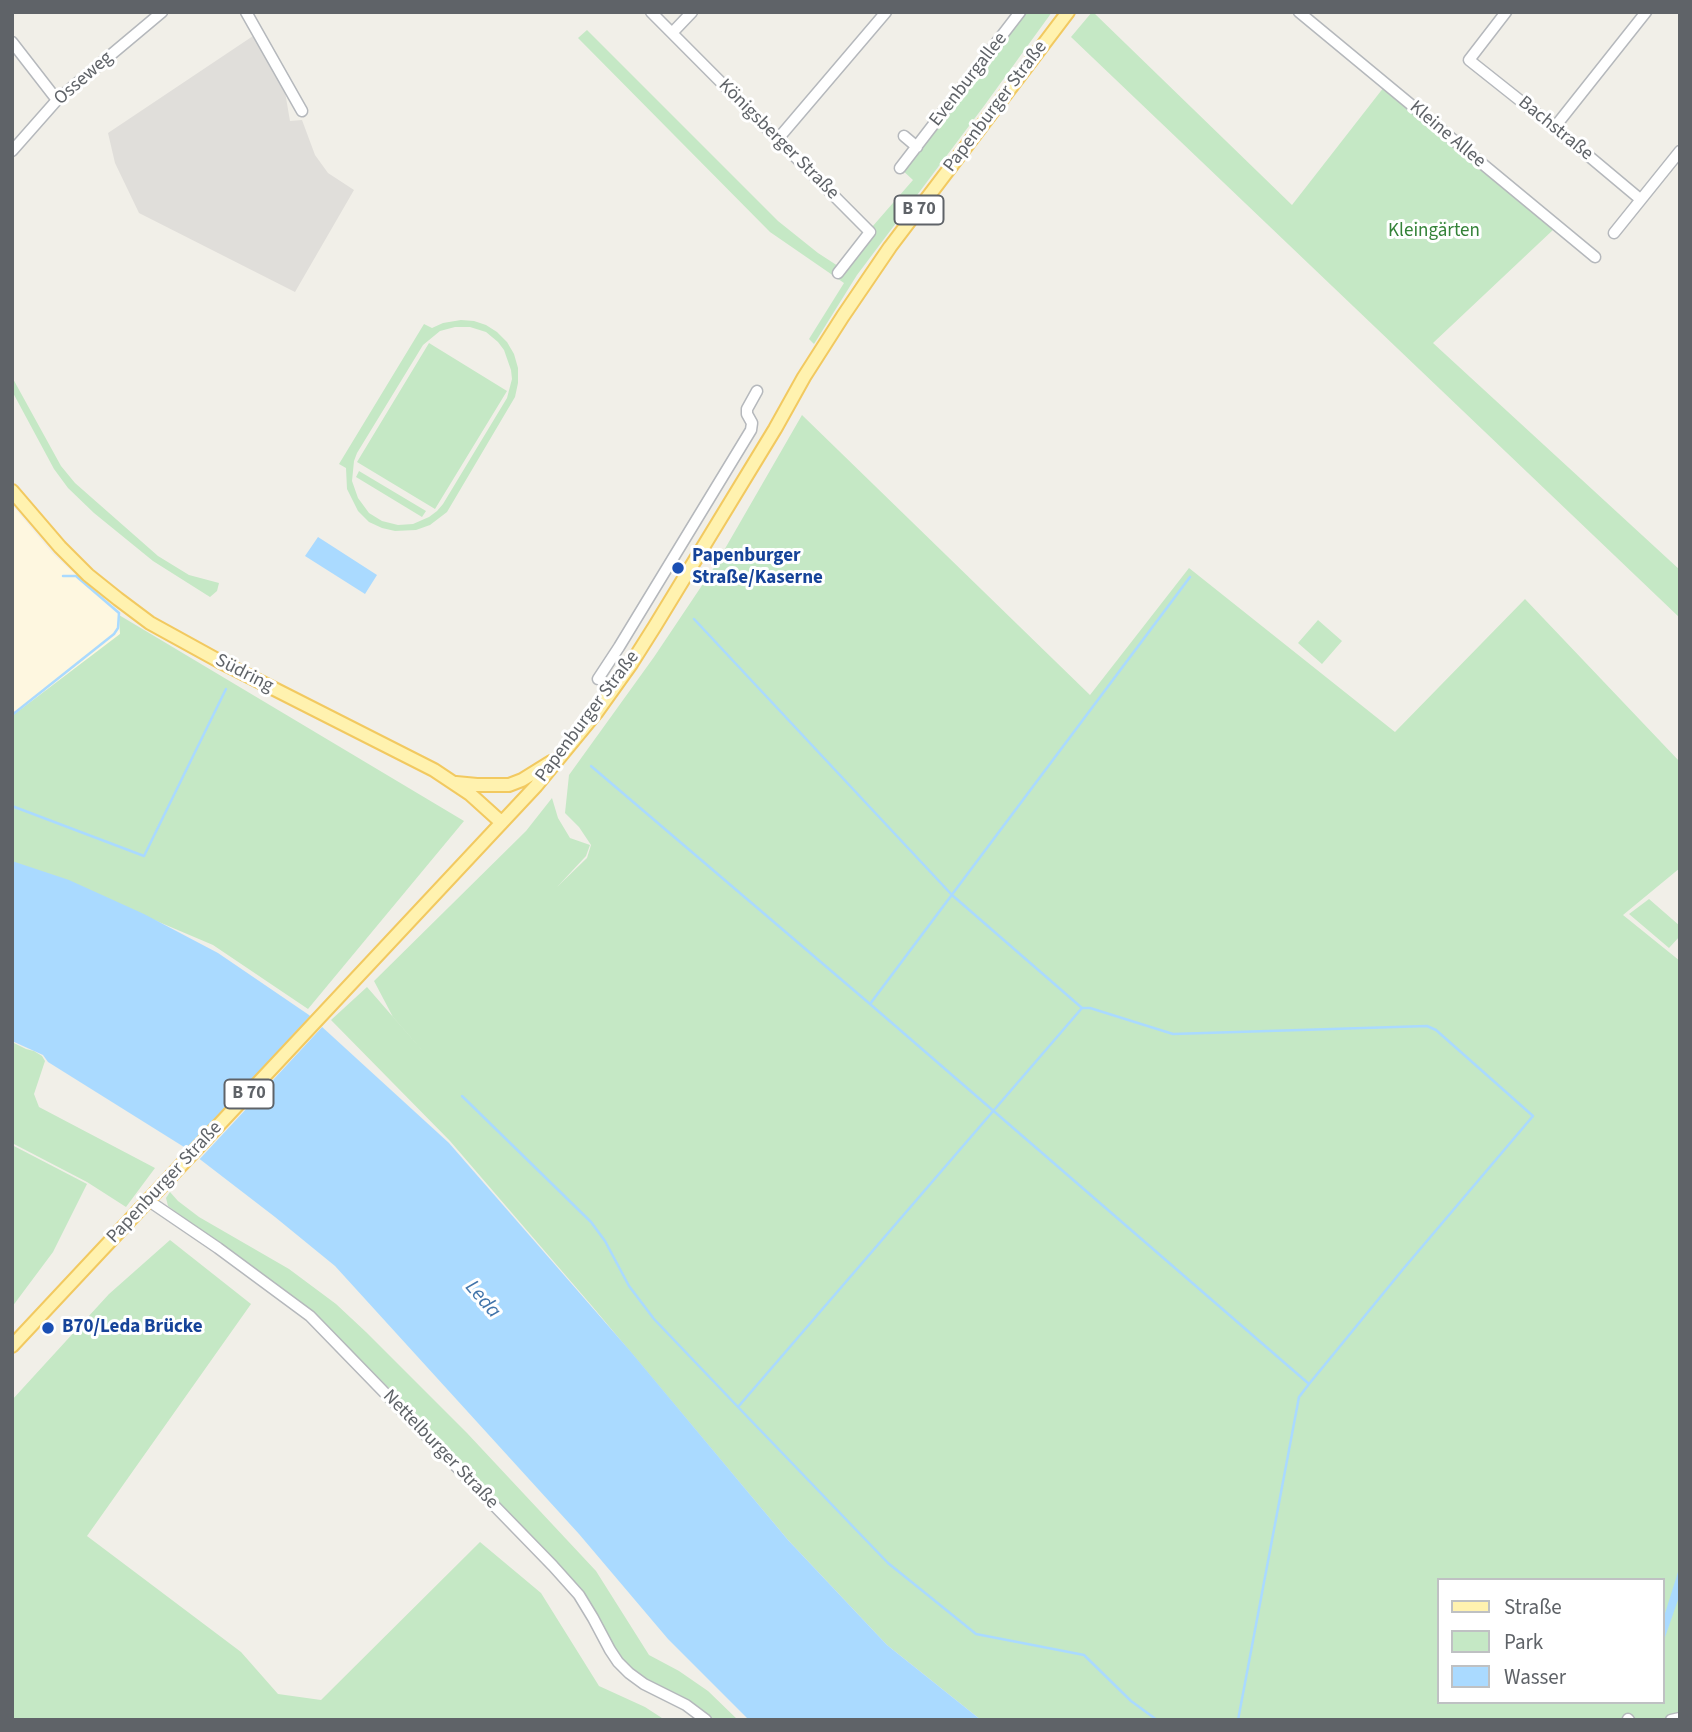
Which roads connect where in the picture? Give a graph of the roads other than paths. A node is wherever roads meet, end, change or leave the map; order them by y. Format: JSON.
{"nodes":[{"id":1,"x":162,"y":12,"type":"edge"},
{"id":2,"x":246,"y":12,"type":"edge"},
{"id":3,"x":651,"y":12,"type":"edge"},
{"id":4,"x":692,"y":12,"type":"edge"},
{"id":5,"x":886,"y":12,"type":"edge"},
{"id":6,"x":1020,"y":12,"type":"edge"},
{"id":7,"x":1068,"y":12,"type":"edge"},
{"id":8,"x":1299,"y":12,"type":"edge"},
{"id":9,"x":1506,"y":12,"type":"edge"},
{"id":10,"x":1646,"y":12,"type":"edge"},
{"id":11,"x":671,"y":33,"type":"junction"},
{"id":12,"x":12,"y":42,"type":"edge"},
{"id":13,"x":57,"y":100,"type":"junction"},
{"id":14,"x":302,"y":111,"type":"dead end"},
{"id":15,"x":1554,"y":128,"type":"junction"},
{"id":16,"x":904,"y":136,"type":"dead end"},
{"id":17,"x":778,"y":139,"type":"junction"},
{"id":18,"x":917,"y":147,"type":"junction"},
{"id":19,"x":12,"y":151,"type":"edge"},
{"id":20,"x":1680,"y":152,"type":"edge"},
{"id":21,"x":900,"y":168,"type":"dead end"},
{"id":22,"x":1640,"y":199,"type":"junction"},
{"id":23,"x":1614,"y":233,"type":"dead end"},
{"id":24,"x":1595,"y":257,"type":"dead end"},
{"id":25,"x":838,"y":273,"type":"dead end"},
{"id":26,"x":757,"y":391,"type":"dead end"},
{"id":27,"x":12,"y":491,"type":"edge"},
{"id":28,"x":598,"y":679,"type":"dead end"},
{"id":29,"x":561,"y":756,"type":"junction"},
{"id":30,"x":452,"y":783,"type":"junction"},
{"id":31,"x":501,"y":822,"type":"junction"},
{"id":32,"x":149,"y":1201,"type":"junction"},
{"id":33,"x":12,"y":1346,"type":"edge"},
{"id":34,"x":1680,"y":1718,"type":"edge"},
{"id":35,"x":706,"y":1720,"type":"edge"},
{"id":36,"x":1671,"y":1720,"type":"edge"}],
"edges":[{"from":1,"to":13,"type":"street","name":"Osseweg"},
{"from":2,"to":14,"type":"street"},
{"from":3,"to":11,"type":"street","name":"Königsberger Straße"},
{"from":4,"to":11,"type":"street"},
{"from":5,"to":17,"type":"street"},
{"from":6,"to":18,"type":"street","name":"Evenburgallee"},
{"from":7,"to":29,"type":"main road","name":"Papenburger Straße","number":"B 70"},
{"from":8,"to":24,"type":"street","name":"Kleine Allee"},
{"from":9,"to":15,"type":"street","name":"Bachstraße"},
{"from":10,"to":15,"type":"street"},
{"from":11,"to":17,"type":"street","name":"Königsberger Straße"},
{"from":12,"to":13,"type":"street"},
{"from":13,"to":19,"type":"street","name":"Osseweg"},
{"from":15,"to":22,"type":"street","name":"Bachstraße"},
{"from":16,"to":18,"type":"street","name":"Evenburgallee"},
{"from":17,"to":25,"type":"street","name":"Königsberger Straße"},
{"from":18,"to":21,"type":"street","name":"Evenburgallee"},
{"from":20,"to":22,"type":"street"},
{"from":22,"to":23,"type":"street"},
{"from":26,"to":28,"type":"street"},
{"from":27,"to":30,"type":"main road","name":"Südring"},
{"from":29,"to":30,"type":"main road"},
{"from":29,"to":31,"type":"main road","name":"Papenburger Straße","number":"B 70"},
{"from":30,"to":31,"type":"main road","name":"Südring"},
{"from":31,"to":32,"type":"main road","name":"Papenburger Straße","number":"B 70"},
{"from":32,"to":33,"type":"main road","name":"Papenburger Straße","number":"B 70"},
{"from":32,"to":35,"type":"street","name":"Nettelburger Straße"},
{"from":34,"to":36,"type":"street"}]}
